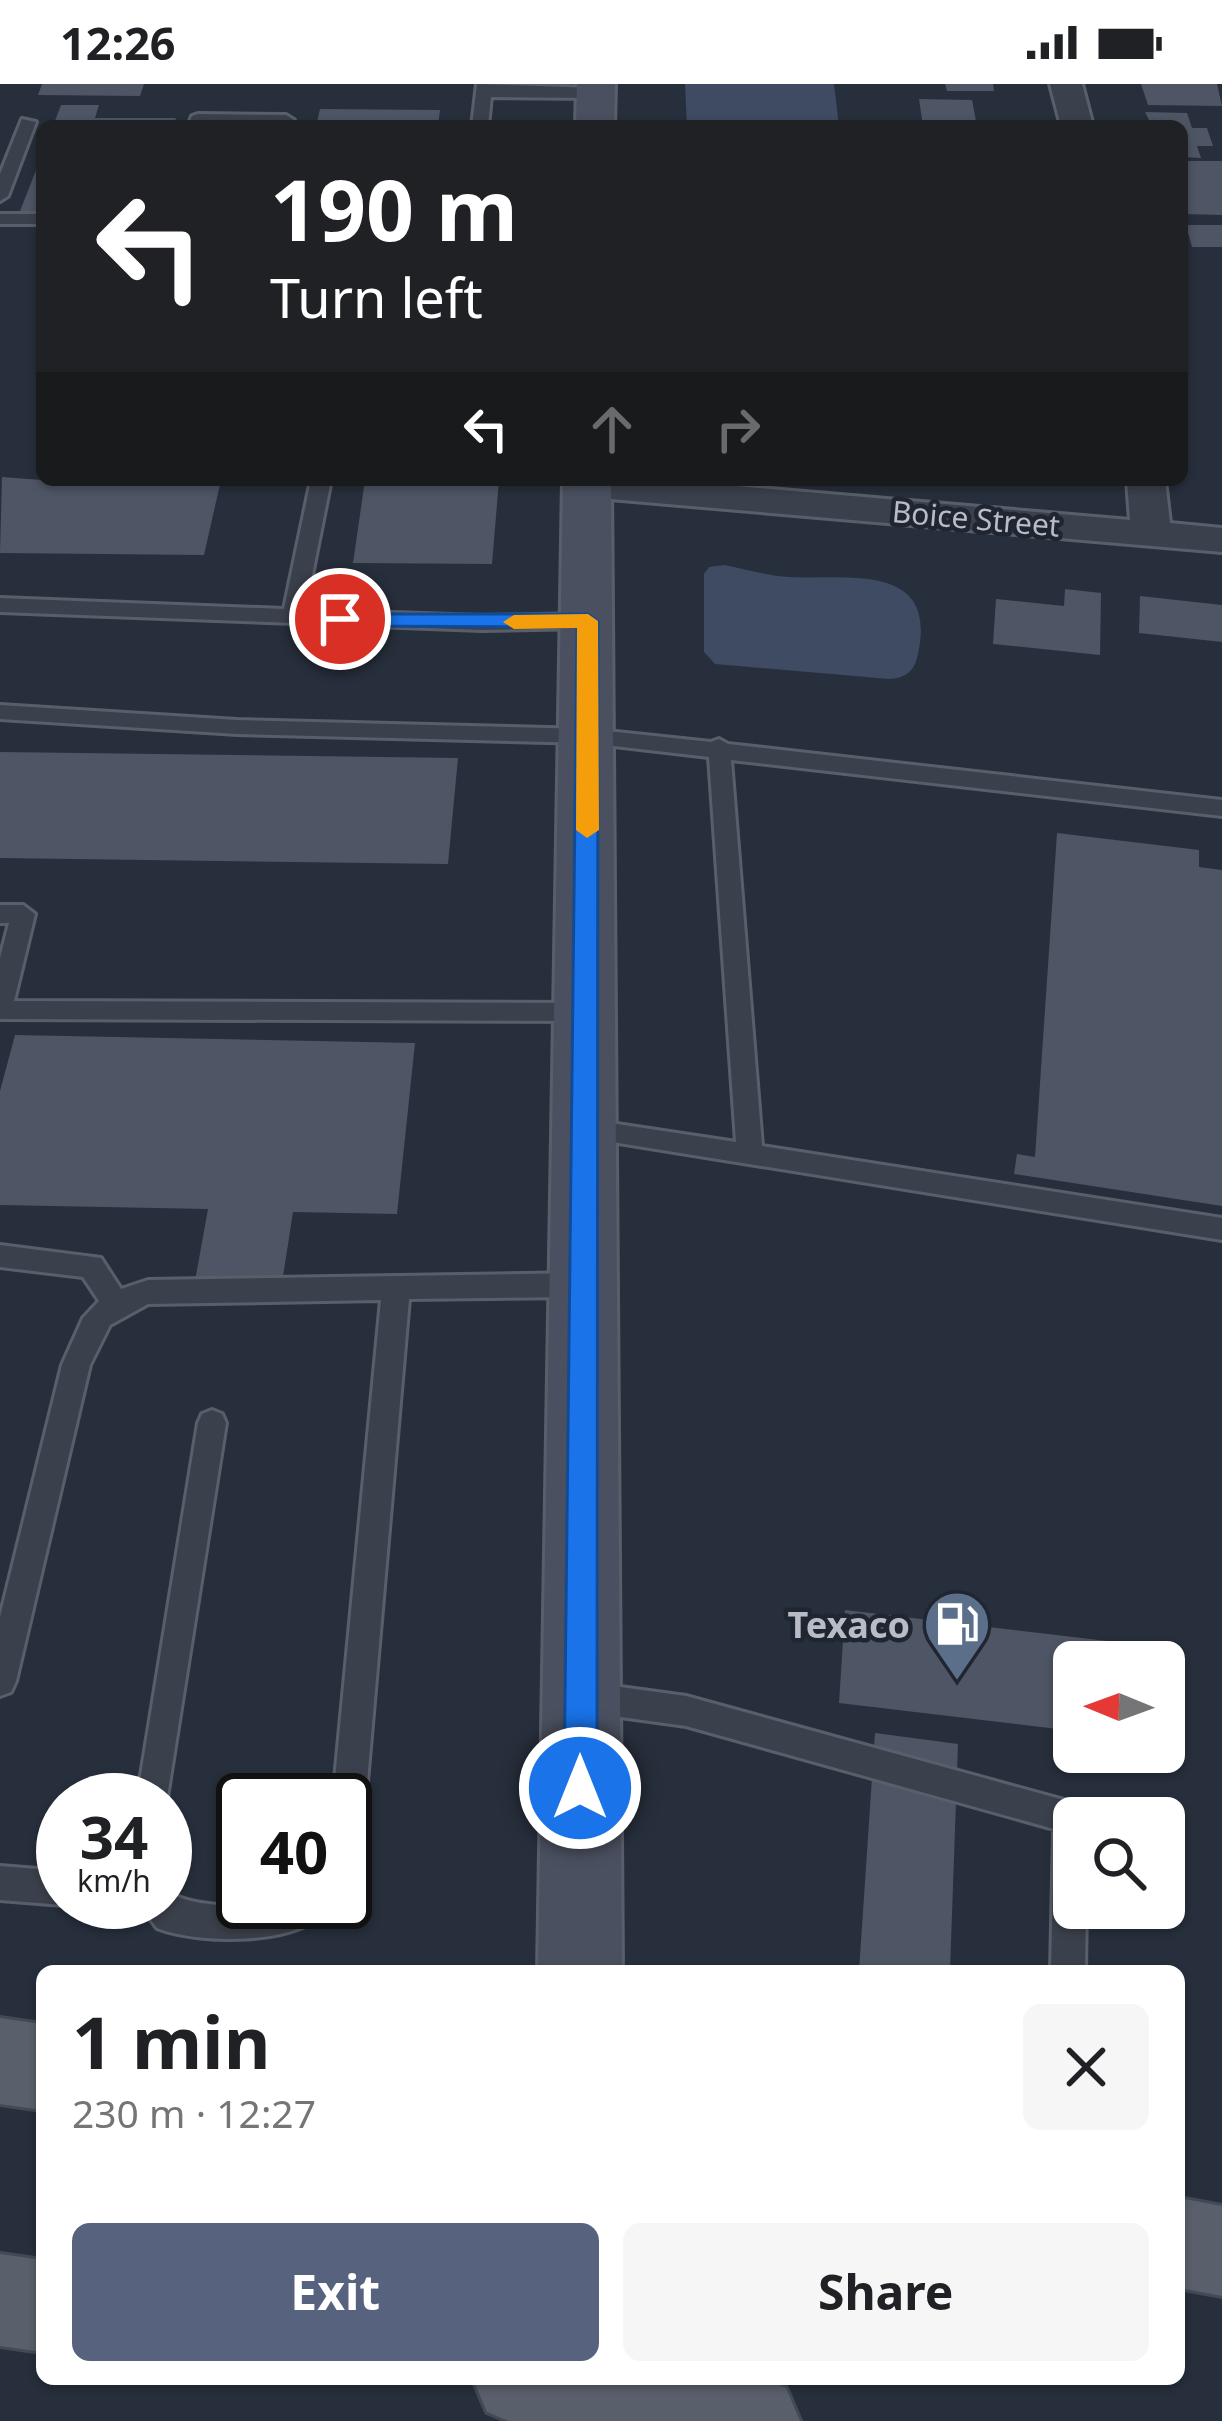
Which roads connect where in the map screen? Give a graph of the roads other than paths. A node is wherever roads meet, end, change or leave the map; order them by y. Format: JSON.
{"nodes":[{"id":1,"x":1066,"y":84,"type":"edge"},
{"id":2,"x":485,"y":88,"type":"edge"},
{"id":3,"x":595,"y":101,"type":"edge"},
{"id":4,"x":198,"y":120,"type":"edge"},
{"id":5,"x":286,"y":120,"type":"edge"},
{"id":6,"x":481,"y":120,"type":"edge"},
{"id":7,"x":1076,"y":120,"type":"edge"},
{"id":8,"x":28,"y":122,"type":"dead end"},
{"id":9,"x":0,"y":196,"type":"edge"},
{"id":10,"x":0,"y":219,"type":"edge"},
{"id":11,"x":36,"y":219,"type":"edge"},
{"id":12,"x":320,"y":486,"type":"edge"},
{"id":13,"x":587,"y":486,"type":"edge"},
{"id":14,"x":621,"y":486,"type":"edge"},
{"id":15,"x":1146,"y":486,"type":"edge"},
{"id":16,"x":1150,"y":533,"type":"junction"},
{"id":17,"x":1222,"y":540,"type":"edge"},
{"id":18,"x":0,"y":605,"type":"edge"},
{"id":19,"x":293,"y":617,"type":"junction"},
{"id":20,"x":588,"y":621,"type":"junction"},
{"id":21,"x":0,"y":712,"type":"edge"},
{"id":22,"x":588,"y":736,"type":"junction"},
{"id":23,"x":719,"y":746,"type":"junction"},
{"id":24,"x":1222,"y":808,"type":"edge"},
{"id":25,"x":0,"y":914,"type":"edge"},
{"id":26,"x":0,"y":1008,"type":"edge"},
{"id":27,"x":585,"y":1012,"type":"junction"},
{"id":28,"x":584,"y":1129,"type":"junction"},
{"id":29,"x":750,"y":1155,"type":"junction"},
{"id":30,"x":1222,"y":1229,"type":"edge"},
{"id":31,"x":0,"y":1256,"type":"edge"},
{"id":32,"x":584,"y":1285,"type":"junction"},
{"id":33,"x":396,"y":1288,"type":"junction"},
{"id":34,"x":114,"y":1301,"type":"junction"},
{"id":35,"x":212,"y":1423,"type":"dead end"},
{"id":36,"x":13,"y":1577,"type":"edge"},
{"id":37,"x":0,"y":1681,"type":"edge"},
{"id":38,"x":580,"y":1696,"type":"junction"},
{"id":39,"x":157,"y":1773,"type":"edge"},
{"id":40,"x":352,"y":1773,"type":"edge"},
{"id":41,"x":0,"y":1883,"type":"edge"},
{"id":42,"x":36,"y":1886,"type":"edge"},
{"id":43,"x":580,"y":1965,"type":"edge"},
{"id":44,"x":1068,"y":1965,"type":"edge"},
{"id":45,"x":0,"y":2061,"type":"edge"},
{"id":46,"x":36,"y":2066,"type":"edge"},
{"id":47,"x":1185,"y":2244,"type":"edge"},
{"id":48,"x":1222,"y":2251,"type":"edge"},
{"id":49,"x":0,"y":2300,"type":"edge"},
{"id":50,"x":36,"y":2305,"type":"edge"},
{"id":51,"x":553,"y":2391,"type":"edge"},
{"id":52,"x":753,"y":2421,"type":"edge"}],
"edges":[{"from":1,"to":7,"type":"street"},
{"from":2,"to":3,"type":"lane"},
{"from":2,"to":6,"type":"lane"},
{"from":4,"to":5,"type":"lane"},
{"from":8,"to":9,"type":"lane"},
{"from":10,"to":11,"type":"lane"},
{"from":12,"to":19,"type":"lane"},
{"from":13,"to":20,"type":"street"},
{"from":14,"to":16,"type":"street","name":"Boice Street"},
{"from":15,"to":16,"type":"street"},
{"from":16,"to":17,"type":"street","name":"Boice Street"},
{"from":18,"to":19,"type":"lane"},
{"from":19,"to":20,"type":"lane"},
{"from":20,"to":22,"type":"street"},
{"from":21,"to":22,"type":"lane"},
{"from":22,"to":23,"type":"lane"},
{"from":22,"to":27,"type":"street"},
{"from":23,"to":24,"type":"lane"},
{"from":23,"to":29,"type":"lane"},
{"from":25,"to":26,"type":"lane"},
{"from":26,"to":27,"type":"lane"},
{"from":27,"to":28,"type":"street"},
{"from":28,"to":29,"type":"lane"},
{"from":28,"to":32,"type":"street"},
{"from":29,"to":30,"type":"lane"},
{"from":31,"to":34,"type":"lane"},
{"from":32,"to":33,"type":"lane"},
{"from":32,"to":38,"type":"street"},
{"from":33,"to":34,"type":"lane"},
{"from":33,"to":40,"type":"lane"},
{"from":34,"to":36,"type":"lane"},
{"from":35,"to":39,"type":"lane"},
{"from":36,"to":37,"type":"lane"},
{"from":38,"to":43,"type":"street"},
{"from":38,"to":44,"type":"lane"},
{"from":41,"to":42,"type":"lane"},
{"from":45,"to":46,"type":"main road"},
{"from":47,"to":48,"type":"main road"},
{"from":49,"to":50,"type":"main road"},
{"from":51,"to":52,"type":"main road"}]}
